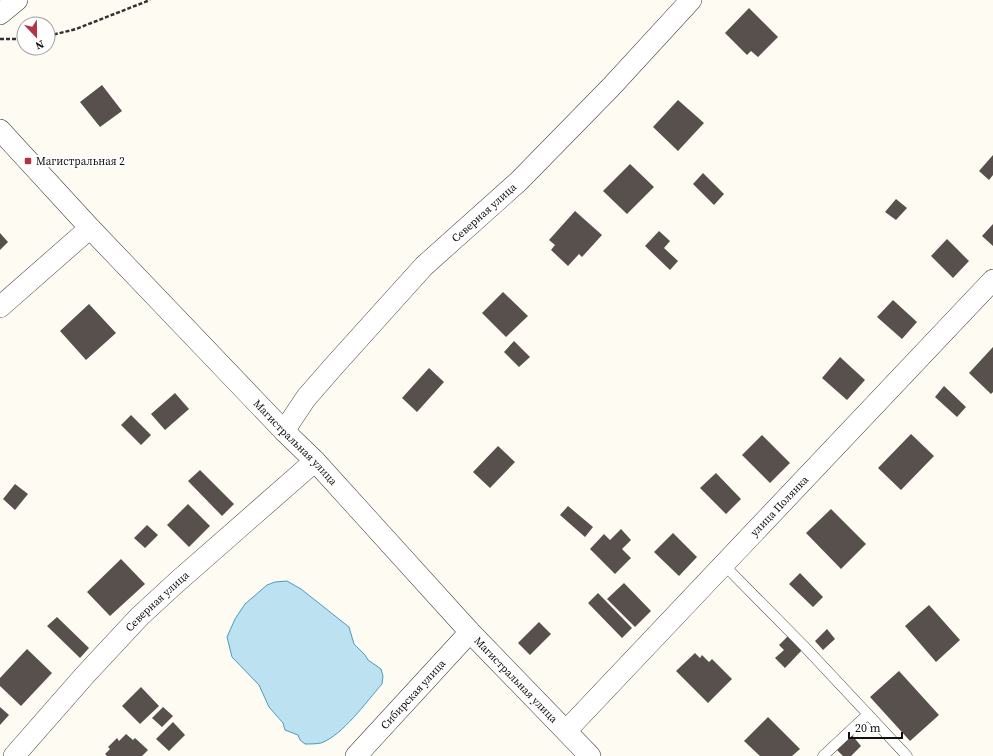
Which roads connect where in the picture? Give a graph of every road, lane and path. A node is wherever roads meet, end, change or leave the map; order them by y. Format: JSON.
{"nodes":[{"id":1,"x":17,"y":0,"type":"edge"},
{"id":2,"x":150,"y":0,"type":"edge"},
{"id":3,"x":691,"y":0,"type":"edge"},
{"id":4,"x":0,"y":14,"type":"edge"},
{"id":5,"x":56,"y":34,"type":"edge"},
{"id":6,"x":0,"y":39,"type":"edge"},
{"id":7,"x":16,"y":39,"type":"edge"},
{"id":8,"x":2,"y":136,"type":"edge"},
{"id":9,"x":90,"y":228,"type":"junction"},
{"id":10,"x":993,"y":280,"type":"edge"},
{"id":11,"x":0,"y":307,"type":"edge"},
{"id":12,"x":284,"y":431,"type":"junction"},
{"id":13,"x":315,"y":462,"type":"junction"},
{"id":14,"x":723,"y":564,"type":"junction"},
{"id":15,"x":470,"y":632,"type":"junction"},
{"id":16,"x":868,"y":714,"type":"junction"},
{"id":17,"x":566,"y":731,"type":"junction"},
{"id":18,"x":14,"y":756,"type":"edge"},
{"id":19,"x":356,"y":756,"type":"edge"},
{"id":20,"x":590,"y":756,"type":"edge"},
{"id":21,"x":823,"y":756,"type":"edge"},
{"id":22,"x":907,"y":756,"type":"edge"}],
"edges":[{"from":1,"to":4,"type":"street"},
{"from":2,"to":5,"type":"path"},
{"from":3,"to":12,"type":"street","name":"Северная улица"},
{"from":6,"to":7,"type":"path"},
{"from":8,"to":9,"type":"street","name":"Магистральная улица"},
{"from":9,"to":11,"type":"street"},
{"from":9,"to":12,"type":"street","name":"Магистральная улица"},
{"from":10,"to":14,"type":"street","name":"улица Полянка"},
{"from":12,"to":13,"type":"street","name":"Магистральная улица"},
{"from":13,"to":15,"type":"street","name":"Магистральная улица"},
{"from":13,"to":18,"type":"street","name":"Северная улица"},
{"from":14,"to":16,"type":"lane"},
{"from":14,"to":17,"type":"street","name":"улица Полянка"},
{"from":15,"to":17,"type":"street","name":"Магистральная улица"},
{"from":15,"to":19,"type":"street","name":"Сибирская улица"},
{"from":16,"to":21,"type":"lane"},
{"from":16,"to":22,"type":"lane"},
{"from":17,"to":20,"type":"street","name":"Магистральная улица"}]}
